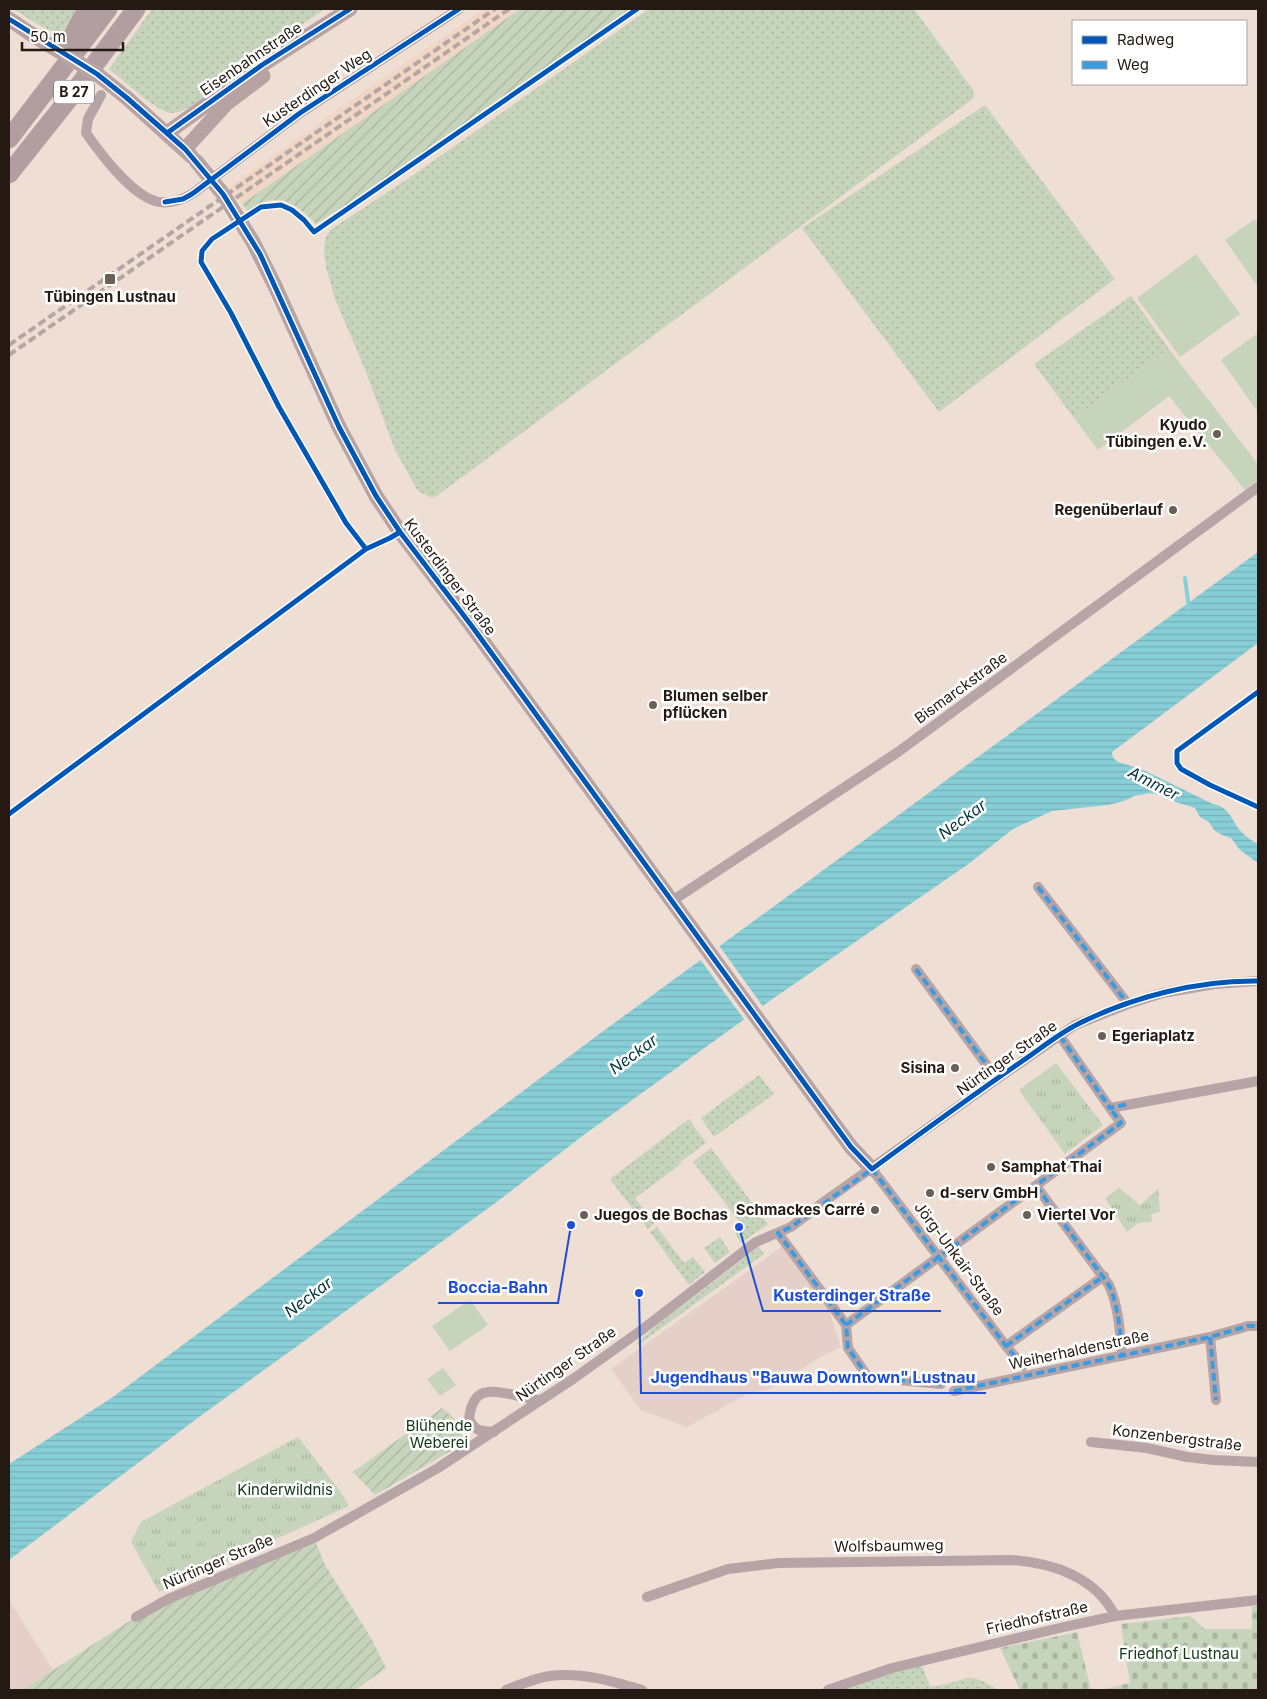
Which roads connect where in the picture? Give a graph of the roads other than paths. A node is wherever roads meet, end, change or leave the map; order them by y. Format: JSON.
{"nodes":[{"id":1,"x":87,"y":9,"type":"edge"},
{"id":2,"x":108,"y":9,"type":"edge"},
{"id":3,"x":136,"y":9,"type":"edge"},
{"id":4,"x":350,"y":9,"type":"edge"},
{"id":5,"x":459,"y":9,"type":"edge"},
{"id":6,"x":9,"y":19,"type":"edge"},
{"id":7,"x":298,"y":42,"type":"junction"},
{"id":8,"x":52,"y":84,"type":"junction"},
{"id":9,"x":101,"y":95,"type":"dead end"},
{"id":10,"x":167,"y":133,"type":"junction"},
{"id":11,"x":9,"y":139,"type":"edge"},
{"id":12,"x":185,"y":149,"type":"junction"},
{"id":13,"x":9,"y":174,"type":"edge"},
{"id":14,"x":1258,"y":487,"type":"edge"},
{"id":15,"x":1038,"y":887,"type":"dead end"},
{"id":16,"x":672,"y":901,"type":"junction"},
{"id":17,"x":916,"y":969,"type":"dead end"},
{"id":18,"x":1258,"y":981,"type":"edge"},
{"id":19,"x":1128,"y":1004,"type":"junction"},
{"id":20,"x":1060,"y":1036,"type":"junction"},
{"id":21,"x":997,"y":1078,"type":"junction"},
{"id":22,"x":1258,"y":1081,"type":"edge"},
{"id":23,"x":1110,"y":1108,"type":"junction"},
{"id":24,"x":872,"y":1168,"type":"junction"},
{"id":25,"x":1036,"y":1186,"type":"junction"},
{"id":26,"x":778,"y":1233,"type":"junction"},
{"id":27,"x":939,"y":1257,"type":"junction"},
{"id":28,"x":1104,"y":1276,"type":"junction"},
{"id":29,"x":846,"y":1325,"type":"junction"},
{"id":30,"x":1258,"y":1326,"type":"edge"},
{"id":31,"x":1210,"y":1337,"type":"junction"},
{"id":32,"x":1006,"y":1346,"type":"junction"},
{"id":33,"x":1122,"y":1356,"type":"junction"},
{"id":34,"x":1023,"y":1366,"type":"dead end"},
{"id":35,"x":941,"y":1384,"type":"dead end"},
{"id":36,"x":954,"y":1391,"type":"dead end"},
{"id":37,"x":540,"y":1400,"type":"junction"},
{"id":38,"x":1216,"y":1400,"type":"dead end"},
{"id":39,"x":494,"y":1432,"type":"junction"},
{"id":40,"x":1091,"y":1442,"type":"dead end"},
{"id":41,"x":1258,"y":1462,"type":"edge"},
{"id":42,"x":648,"y":1597,"type":"dead end"},
{"id":43,"x":1258,"y":1600,"type":"edge"},
{"id":44,"x":1115,"y":1616,"type":"junction"},
{"id":45,"x":136,"y":1617,"type":"dead end"},
{"id":46,"x":506,"y":1690,"type":"edge"},
{"id":47,"x":642,"y":1690,"type":"edge"},
{"id":48,"x":828,"y":1690,"type":"edge"}],
"edges":[{"from":1,"to":8,"type":"highway"},
{"from":2,"to":8,"type":"highway","number":"B 27"},
{"from":3,"to":13,"type":"highway","number":"B 27"},
{"from":4,"to":7,"type":"street","name":"Eisenbahnstraße"},
{"from":5,"to":9,"type":"street","name":"Kusterdinger Weg"},
{"from":6,"to":10,"type":"street","name":"Kusterdinger Straße","bridge":true},
{"from":7,"to":10,"type":"street","name":"Eisenbahnstraße"},
{"from":7,"to":12,"type":"street","name":"Eisenbahnstraße"},
{"from":8,"to":11,"type":"highway","number":"B 27"},
{"from":10,"to":12,"type":"street","name":"Kusterdinger Straße"},
{"from":12,"to":16,"type":"street","name":"Kusterdinger Straße","bridge":true},
{"from":14,"to":16,"type":"street","name":"Bismarckstraße"},
{"from":15,"to":19,"type":"street"},
{"from":16,"to":24,"type":"street","name":"Kusterdinger Straße"},
{"from":17,"to":21,"type":"street"},
{"from":18,"to":19,"type":"street","name":"Nürtinger Straße"},
{"from":19,"to":20,"type":"street","name":"Nürtinger Straße"},
{"from":20,"to":21,"type":"street","name":"Nürtinger Straße"},
{"from":20,"to":23,"type":"street"},
{"from":21,"to":24,"type":"street","name":"Nürtinger Straße"},
{"from":22,"to":23,"type":"street"},
{"from":23,"to":25,"type":"street"},
{"from":24,"to":26,"type":"street","name":"Nürtinger Straße"},
{"from":24,"to":27,"type":"street","name":"Jörg-Unkair-Straße"},
{"from":25,"to":27,"type":"street"},
{"from":25,"to":28,"type":"street"},
{"from":26,"to":29,"type":"street"},
{"from":26,"to":37,"type":"street","name":"Nürtinger Straße"},
{"from":27,"to":29,"type":"street"},
{"from":27,"to":32,"type":"street","name":"Jörg-Unkair-Straße"},
{"from":28,"to":32,"type":"street"},
{"from":28,"to":33,"type":"street"},
{"from":29,"to":35,"type":"street"},
{"from":30,"to":31,"type":"street","name":"Weiherhaldenstraße"},
{"from":31,"to":33,"type":"street","name":"Weiherhaldenstraße"},
{"from":31,"to":38,"type":"street"},
{"from":32,"to":34,"type":"street","name":"Jörg-Unkair-Straße"},
{"from":33,"to":36,"type":"street","name":"Weiherhaldenstraße"},
{"from":37,"to":39,"type":"street","name":"Nürtinger Straße"},
{"from":37,"to":39,"type":"street"},
{"from":39,"to":45,"type":"street","name":"Nürtinger Straße"},
{"from":40,"to":41,"type":"street","name":"Konzenbergstraße"},
{"from":42,"to":44,"type":"street","name":"Wolfsbaumweg"},
{"from":43,"to":44,"type":"street","name":"Friedhofstraße"},
{"from":44,"to":48,"type":"street","name":"Friedhofstraße"},
{"from":46,"to":47,"type":"street"}]}
